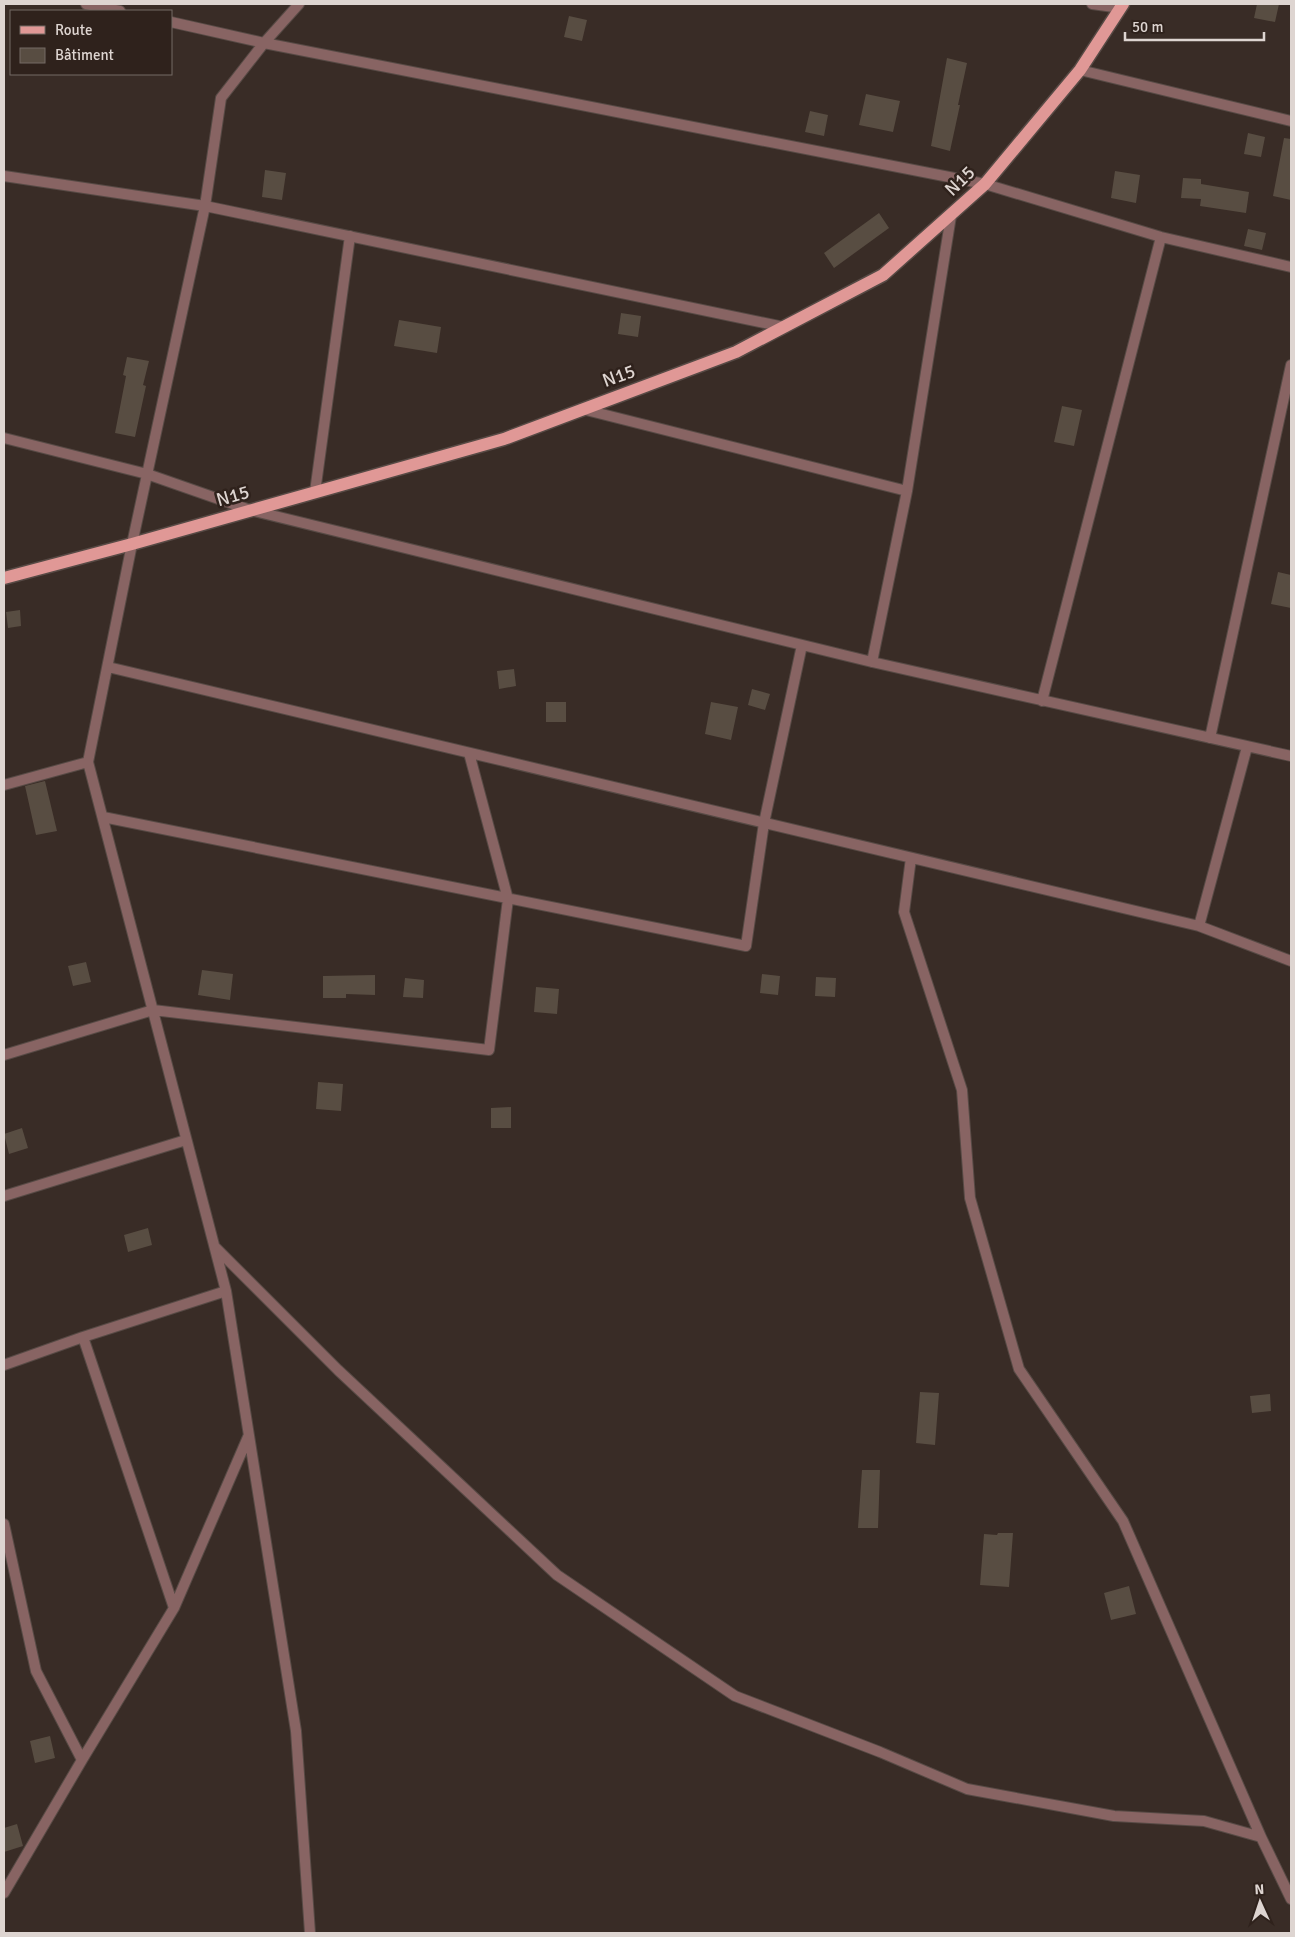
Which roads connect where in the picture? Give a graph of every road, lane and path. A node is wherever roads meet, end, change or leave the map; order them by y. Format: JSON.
{"nodes":[{"id":1,"x":86,"y":4,"type":"edge"},
{"id":2,"x":299,"y":4,"type":"edge"},
{"id":3,"x":1092,"y":4,"type":"edge"},
{"id":4,"x":1122,"y":6,"type":"edge"},
{"id":5,"x":115,"y":10,"type":"edge"},
{"id":6,"x":172,"y":22,"type":"edge"},
{"id":7,"x":264,"y":43,"type":"junction"},
{"id":8,"x":1080,"y":70,"type":"junction"},
{"id":9,"x":1291,"y":121,"type":"edge"},
{"id":10,"x":4,"y":176,"type":"edge"},
{"id":11,"x":985,"y":184,"type":"junction"},
{"id":12,"x":205,"y":206,"type":"junction"},
{"id":13,"x":951,"y":216,"type":"junction"},
{"id":14,"x":350,"y":236,"type":"junction"},
{"id":15,"x":1161,"y":237,"type":"junction"},
{"id":16,"x":1291,"y":267,"type":"edge"},
{"id":17,"x":784,"y":328,"type":"junction"},
{"id":18,"x":1291,"y":365,"type":"edge"},
{"id":19,"x":582,"y":409,"type":"junction"},
{"id":20,"x":4,"y":438,"type":"edge"},
{"id":21,"x":147,"y":474,"type":"junction"},
{"id":22,"x":907,"y":491,"type":"junction"},
{"id":23,"x":314,"y":492,"type":"junction"},
{"id":24,"x":250,"y":510,"type":"junction"},
{"id":25,"x":132,"y":544,"type":"junction"},
{"id":26,"x":4,"y":578,"type":"edge"},
{"id":27,"x":802,"y":645,"type":"junction"},
{"id":28,"x":872,"y":662,"type":"junction"},
{"id":29,"x":108,"y":666,"type":"junction"},
{"id":30,"x":1042,"y":701,"type":"junction"},
{"id":31,"x":1210,"y":738,"type":"junction"},
{"id":32,"x":1247,"y":746,"type":"junction"},
{"id":33,"x":469,"y":753,"type":"junction"},
{"id":34,"x":1291,"y":756,"type":"edge"},
{"id":35,"x":88,"y":762,"type":"junction"},
{"id":36,"x":4,"y":785,"type":"edge"},
{"id":37,"x":103,"y":817,"type":"junction"},
{"id":38,"x":764,"y":823,"type":"junction"},
{"id":39,"x":911,"y":858,"type":"junction"},
{"id":40,"x":508,"y":899,"type":"junction"},
{"id":41,"x":1199,"y":926,"type":"junction"},
{"id":42,"x":1291,"y":961,"type":"edge"},
{"id":43,"x":153,"y":1010,"type":"junction"},
{"id":44,"x":4,"y":1055,"type":"edge"},
{"id":45,"x":186,"y":1140,"type":"junction"},
{"id":46,"x":4,"y":1196,"type":"edge"},
{"id":47,"x":214,"y":1247,"type":"junction"},
{"id":48,"x":226,"y":1292,"type":"junction"},
{"id":49,"x":83,"y":1337,"type":"junction"},
{"id":50,"x":4,"y":1365,"type":"edge"},
{"id":51,"x":248,"y":1436,"type":"junction"},
{"id":52,"x":4,"y":1524,"type":"edge"},
{"id":53,"x":174,"y":1608,"type":"junction"},
{"id":54,"x":82,"y":1760,"type":"junction"},
{"id":55,"x":1261,"y":1837,"type":"junction"},
{"id":56,"x":4,"y":1893,"type":"edge"},
{"id":57,"x":1291,"y":1898,"type":"edge"},
{"id":58,"x":310,"y":1933,"type":"edge"}],
"edges":[{"from":1,"to":5,"type":"street"},
{"from":2,"to":7,"type":"street"},
{"from":3,"to":4,"type":"street"},
{"from":4,"to":8,"type":"main road","name":"N15"},
{"from":6,"to":7,"type":"street"},
{"from":7,"to":11,"type":"street"},
{"from":7,"to":12,"type":"street"},
{"from":8,"to":9,"type":"street"},
{"from":8,"to":11,"type":"main road","name":"N15"},
{"from":10,"to":12,"type":"street"},
{"from":11,"to":13,"type":"main road","name":"N15"},
{"from":11,"to":15,"type":"street"},
{"from":12,"to":14,"type":"street"},
{"from":12,"to":21,"type":"street"},
{"from":13,"to":17,"type":"main road","name":"N15"},
{"from":13,"to":22,"type":"street"},
{"from":14,"to":17,"type":"street"},
{"from":14,"to":23,"type":"street"},
{"from":15,"to":16,"type":"street"},
{"from":15,"to":30,"type":"street"},
{"from":17,"to":19,"type":"main road","name":"N15"},
{"from":18,"to":31,"type":"street"},
{"from":19,"to":22,"type":"street"},
{"from":19,"to":23,"type":"main road","name":"N15"},
{"from":20,"to":21,"type":"street"},
{"from":21,"to":24,"type":"street"},
{"from":21,"to":25,"type":"street"},
{"from":22,"to":28,"type":"street"},
{"from":23,"to":24,"type":"main road","name":"N15"},
{"from":24,"to":25,"type":"main road","name":"N15"},
{"from":24,"to":27,"type":"street"},
{"from":25,"to":26,"type":"main road","name":"N15"},
{"from":25,"to":29,"type":"street"},
{"from":27,"to":28,"type":"street"},
{"from":27,"to":38,"type":"street"},
{"from":28,"to":30,"type":"street"},
{"from":29,"to":33,"type":"street"},
{"from":29,"to":35,"type":"street"},
{"from":30,"to":31,"type":"street"},
{"from":31,"to":32,"type":"street"},
{"from":32,"to":34,"type":"street"},
{"from":32,"to":41,"type":"street"},
{"from":33,"to":38,"type":"street"},
{"from":33,"to":40,"type":"street"},
{"from":35,"to":36,"type":"street"},
{"from":35,"to":37,"type":"street"},
{"from":37,"to":40,"type":"street"},
{"from":37,"to":43,"type":"street"},
{"from":38,"to":39,"type":"street"},
{"from":38,"to":40,"type":"street"},
{"from":39,"to":41,"type":"street"},
{"from":39,"to":55,"type":"street"},
{"from":40,"to":43,"type":"street"},
{"from":41,"to":42,"type":"street"},
{"from":43,"to":44,"type":"street"},
{"from":43,"to":45,"type":"street"},
{"from":45,"to":46,"type":"street"},
{"from":45,"to":47,"type":"street"},
{"from":47,"to":48,"type":"street"},
{"from":47,"to":55,"type":"street"},
{"from":48,"to":49,"type":"street"},
{"from":48,"to":51,"type":"street"},
{"from":49,"to":50,"type":"street"},
{"from":49,"to":53,"type":"street"},
{"from":51,"to":53,"type":"street"},
{"from":51,"to":58,"type":"street"},
{"from":52,"to":54,"type":"street"},
{"from":53,"to":54,"type":"street"},
{"from":54,"to":56,"type":"street"},
{"from":55,"to":57,"type":"street"}]}
